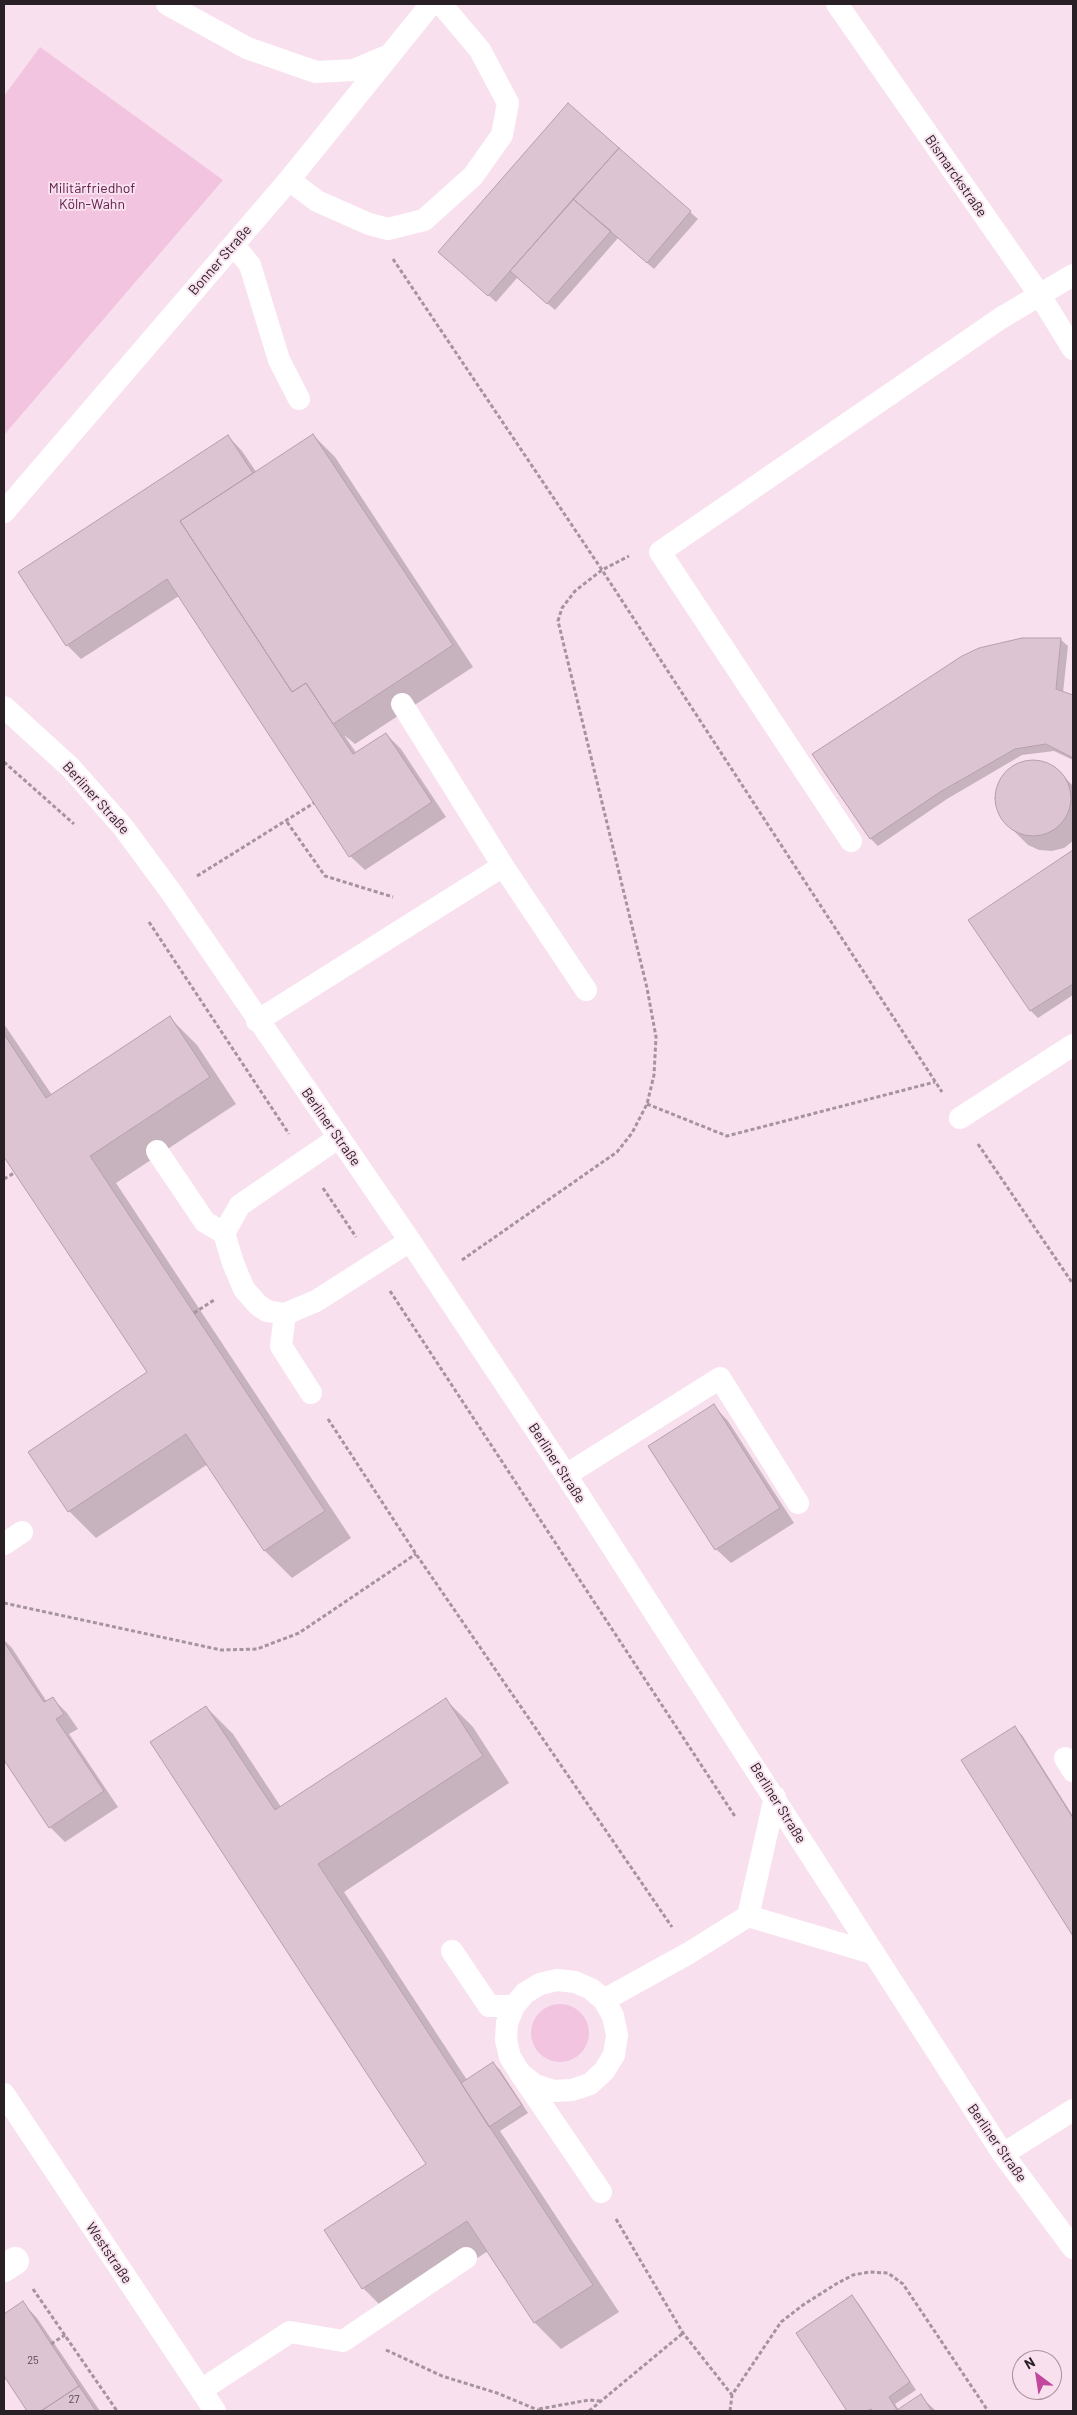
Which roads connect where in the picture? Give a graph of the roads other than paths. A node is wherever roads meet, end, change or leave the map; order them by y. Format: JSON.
{"nodes":[{"id":1,"x":167,"y":4,"type":"edge"},
{"id":2,"x":431,"y":4,"type":"edge"},
{"id":3,"x":440,"y":4,"type":"edge"},
{"id":4,"x":837,"y":4,"type":"edge"},
{"id":5,"x":387,"y":56,"type":"junction"},
{"id":6,"x":289,"y":180,"type":"junction"},
{"id":7,"x":234,"y":245,"type":"junction"},
{"id":8,"x":1073,"y":275,"type":"edge"},
{"id":9,"x":1039,"y":294,"type":"junction"},
{"id":10,"x":1073,"y":349,"type":"edge"},
{"id":11,"x":299,"y":399,"type":"dead end"},
{"id":12,"x":4,"y":512,"type":"edge"},
{"id":13,"x":402,"y":704,"type":"dead end"},
{"id":14,"x":4,"y":707,"type":"edge"},
{"id":15,"x":851,"y":841,"type":"dead end"},
{"id":16,"x":503,"y":866,"type":"junction"},
{"id":17,"x":586,"y":990,"type":"dead end"},
{"id":18,"x":257,"y":1021,"type":"junction"},
{"id":19,"x":1073,"y":1045,"type":"edge"},
{"id":20,"x":960,"y":1118,"type":"road end"},
{"id":21,"x":338,"y":1138,"type":"junction"},
{"id":22,"x":157,"y":1151,"type":"dead end"},
{"id":23,"x":224,"y":1233,"type":"junction"},
{"id":24,"x":410,"y":1241,"type":"junction"},
{"id":25,"x":285,"y":1314,"type":"junction"},
{"id":26,"x":311,"y":1393,"type":"road end"},
{"id":27,"x":566,"y":1475,"type":"junction"},
{"id":28,"x":798,"y":1503,"type":"dead end"},
{"id":29,"x":775,"y":1797,"type":"junction"},
{"id":30,"x":748,"y":1916,"type":"junction"},
{"id":31,"x":452,"y":1951,"type":"dead end"},
{"id":32,"x":872,"y":1953,"type":"junction"},
{"id":33,"x":604,"y":2000,"type":"junction"},
{"id":34,"x":514,"y":2006,"type":"junction"},
{"id":35,"x":520,"y":2073,"type":"junction"},
{"id":36,"x":4,"y":2094,"type":"edge"},
{"id":37,"x":1073,"y":2110,"type":"edge"},
{"id":38,"x":1003,"y":2154,"type":"junction"},
{"id":39,"x":601,"y":2192,"type":"road end"},
{"id":40,"x":1073,"y":2248,"type":"edge"},
{"id":41,"x":466,"y":2258,"type":"dead end"},
{"id":42,"x":201,"y":2390,"type":"junction"},
{"id":43,"x":215,"y":2411,"type":"edge"}],
"edges":[{"from":1,"to":5,"type":"lane"},
{"from":2,"to":5,"type":"lane","name":"Bonner Straße"},
{"from":3,"to":6,"type":"lane"},
{"from":4,"to":9,"type":"lane","name":"Bismarckstraße"},
{"from":5,"to":6,"type":"lane","name":"Bonner Straße"},
{"from":6,"to":7,"type":"lane","name":"Bonner Straße"},
{"from":7,"to":11,"type":"lane"},
{"from":7,"to":12,"type":"lane","name":"Bonner Straße"},
{"from":8,"to":9,"type":"lane"},
{"from":9,"to":10,"type":"lane","name":"Bismarckstraße"},
{"from":9,"to":15,"type":"lane"},
{"from":13,"to":16,"type":"lane"},
{"from":14,"to":18,"type":"lane","name":"Berliner Straße"},
{"from":16,"to":17,"type":"lane"},
{"from":16,"to":18,"type":"lane"},
{"from":18,"to":21,"type":"lane","name":"Berliner Straße"},
{"from":19,"to":20,"type":"lane"},
{"from":21,"to":23,"type":"lane"},
{"from":21,"to":24,"type":"lane","name":"Berliner Straße"},
{"from":22,"to":23,"type":"lane"},
{"from":23,"to":25,"type":"lane"},
{"from":24,"to":25,"type":"lane"},
{"from":24,"to":27,"type":"lane","name":"Berliner Straße"},
{"from":25,"to":26,"type":"lane"},
{"from":27,"to":28,"type":"lane"},
{"from":27,"to":29,"type":"lane","name":"Berliner Straße"},
{"from":29,"to":30,"type":"lane"},
{"from":29,"to":32,"type":"lane","name":"Berliner Straße"},
{"from":30,"to":32,"type":"lane"},
{"from":30,"to":33,"type":"lane"},
{"from":31,"to":34,"type":"lane"},
{"from":32,"to":38,"type":"lane","name":"Berliner Straße"},
{"from":33,"to":34,"type":"lane"},
{"from":33,"to":35,"type":"lane"},
{"from":34,"to":35,"type":"lane"},
{"from":35,"to":39,"type":"lane"},
{"from":36,"to":42,"type":"lane","name":"Weststraße"},
{"from":37,"to":38,"type":"lane"},
{"from":38,"to":40,"type":"lane","name":"Berliner Straße"},
{"from":41,"to":42,"type":"lane"},
{"from":42,"to":43,"type":"lane","name":"Weststraße"}]}
